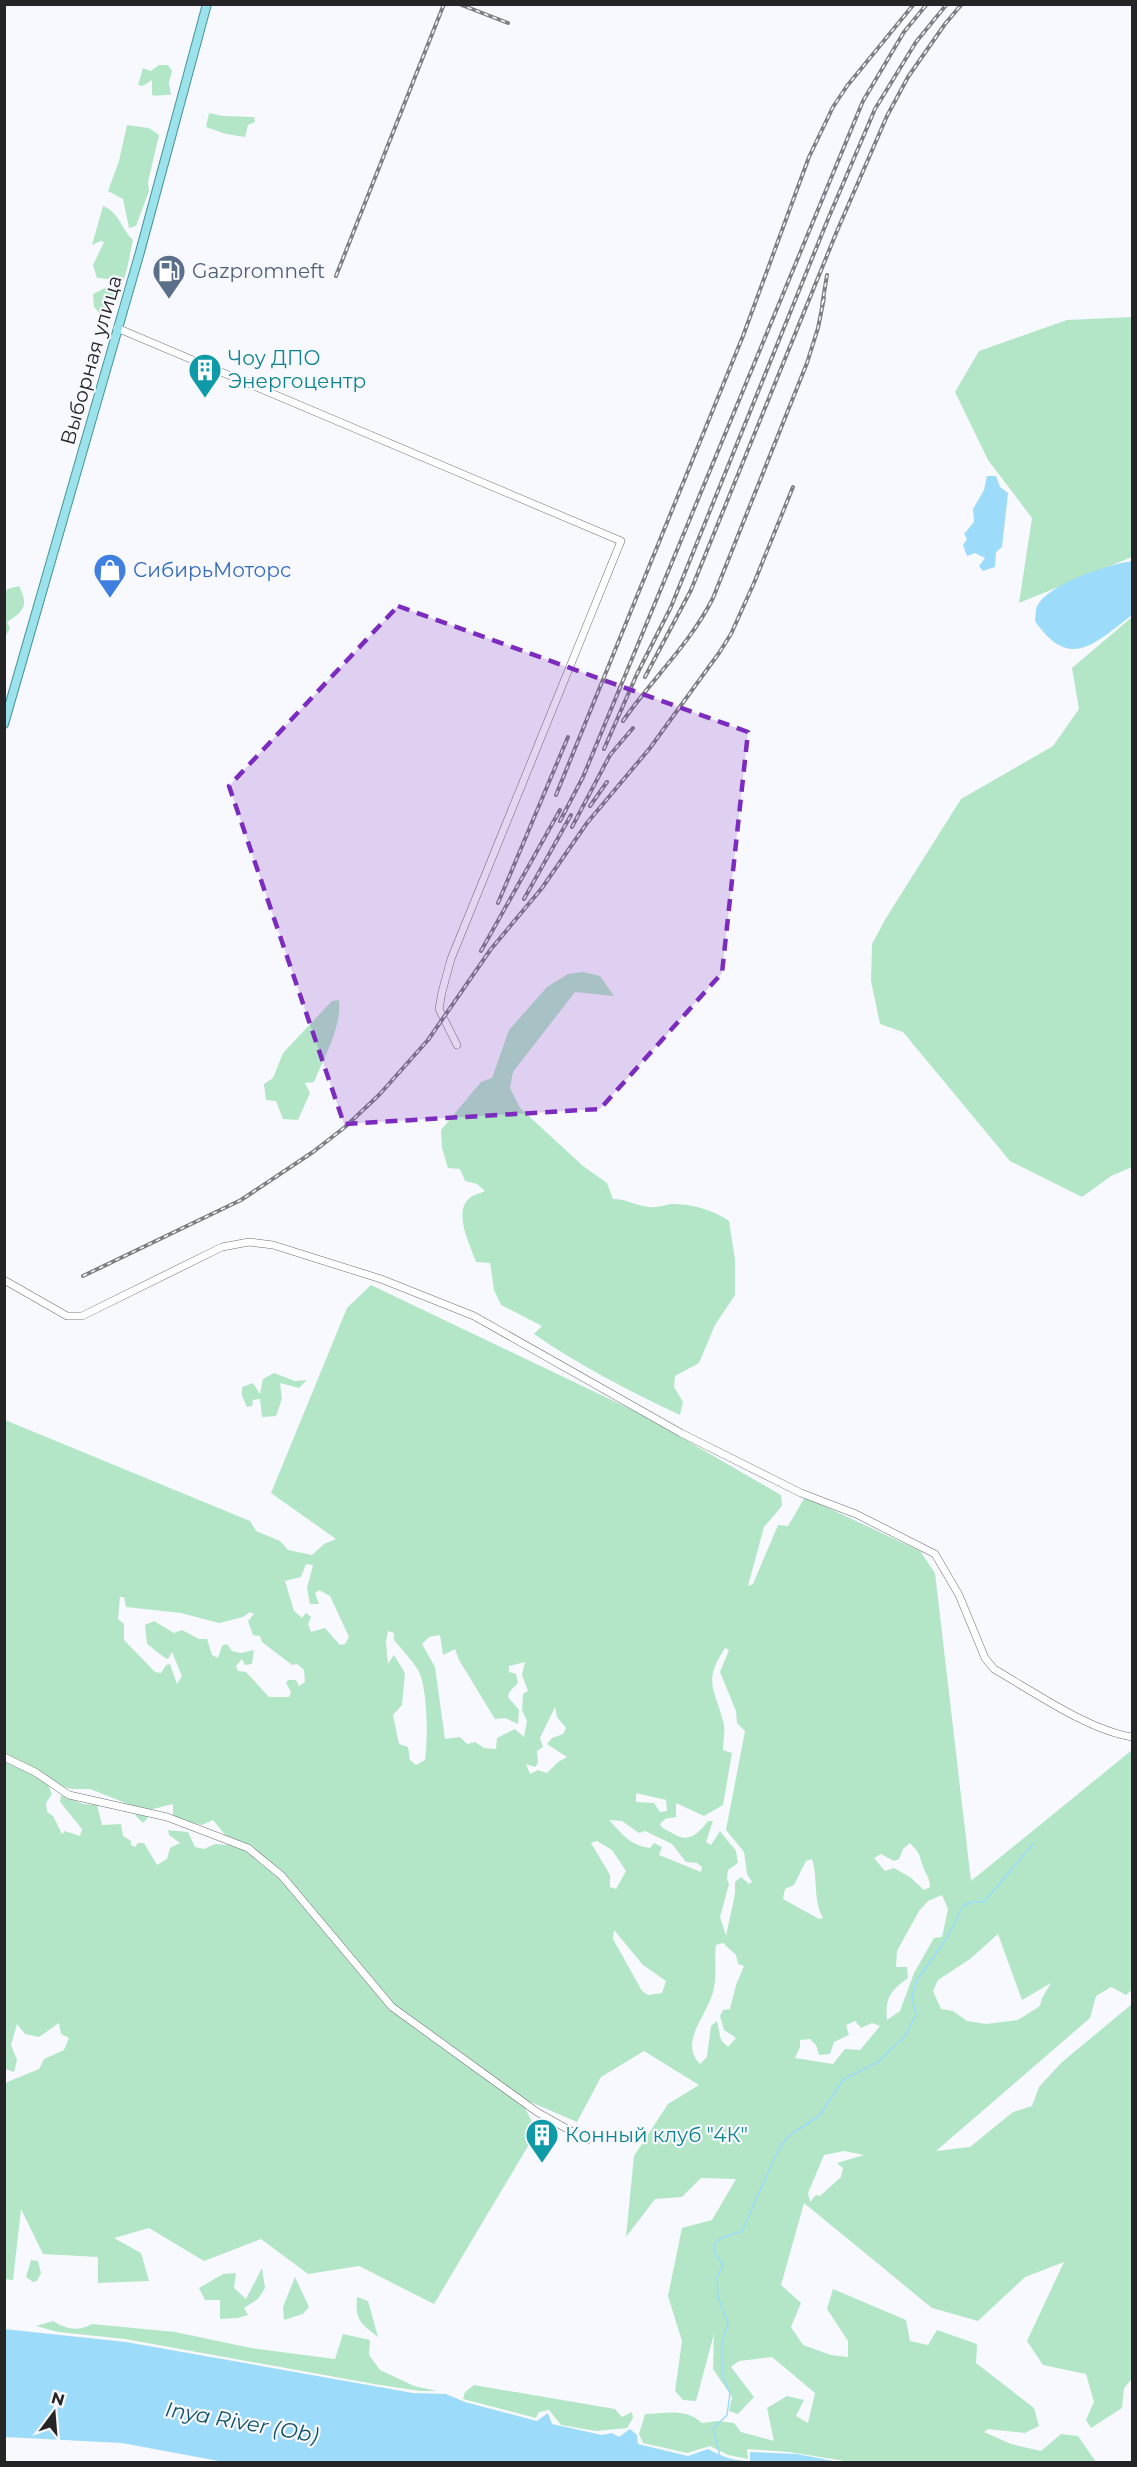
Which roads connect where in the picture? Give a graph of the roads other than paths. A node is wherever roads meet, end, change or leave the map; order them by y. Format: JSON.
{"nodes":[{"id":1,"x":207,"y":4,"type":"edge"},
{"id":2,"x":117,"y":328,"type":"junction"},
{"id":3,"x":4,"y":724,"type":"edge"},
{"id":4,"x":457,"y":1045,"type":"dead end"},
{"id":5,"x":4,"y":1280,"type":"edge"},
{"id":6,"x":1132,"y":1737,"type":"edge"},
{"id":7,"x":4,"y":1757,"type":"edge"},
{"id":8,"x":587,"y":2140,"type":"dead end"}],
"edges":[{"from":1,"to":2,"type":"main road","name":"Выборная улица"},
{"from":2,"to":3,"type":"main road","name":"Выборная улица"},
{"from":2,"to":4,"type":"street"},
{"from":5,"to":6,"type":"street"},
{"from":7,"to":8,"type":"street"}]}
